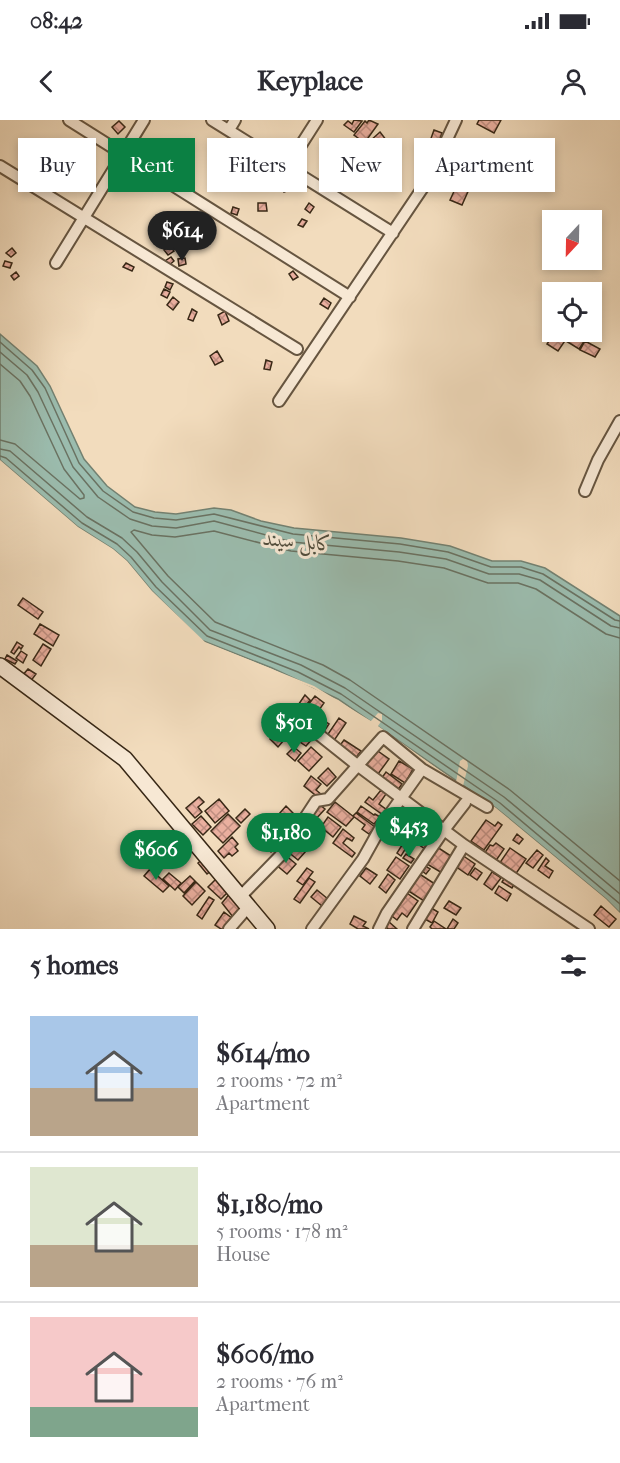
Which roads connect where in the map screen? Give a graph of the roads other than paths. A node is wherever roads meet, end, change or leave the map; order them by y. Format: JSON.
{"nodes":[{"id":1,"x":69,"y":120,"type":"edge"},
{"id":2,"x":144,"y":120,"type":"edge"},
{"id":3,"x":212,"y":120,"type":"edge"},
{"id":4,"x":235,"y":120,"type":"edge"},
{"id":5,"x":317,"y":120,"type":"edge"},
{"id":6,"x":456,"y":120,"type":"edge"},
{"id":7,"x":229,"y":130,"type":"junction"},
{"id":8,"x":133,"y":138,"type":"edge"},
{"id":9,"x":242,"y":138,"type":"edge"},
{"id":10,"x":306,"y":138,"type":"edge"},
{"id":11,"x":108,"y":145,"type":"edge"},
{"id":12,"x":0,"y":166,"type":"edge"},
{"id":13,"x":108,"y":179,"type":"edge"},
{"id":14,"x":307,"y":179,"type":"edge"},
{"id":15,"x":183,"y":192,"type":"edge"},
{"id":16,"x":84,"y":218,"type":"junction"},
{"id":17,"x":393,"y":233,"type":"junction"},
{"id":18,"x":56,"y":263,"type":"dead end"},
{"id":19,"x":350,"y":297,"type":"junction"},
{"id":20,"x":297,"y":349,"type":"dead end"},
{"id":21,"x":279,"y":401,"type":"dead end"},
{"id":22,"x":620,"y":421,"type":"edge"},
{"id":23,"x":585,"y":491,"type":"dead end"},
{"id":24,"x":0,"y":666,"type":"edge"},
{"id":25,"x":293,"y":714,"type":"dead end"},
{"id":26,"x":357,"y":765,"type":"junction"},
{"id":27,"x":422,"y":769,"type":"junction"},
{"id":28,"x":401,"y":797,"type":"junction"},
{"id":29,"x":465,"y":803,"type":"dead end"},
{"id":30,"x":487,"y":807,"type":"dead end"},
{"id":31,"x":444,"y":830,"type":"junction"},
{"id":32,"x":464,"y":845,"type":"junction"},
{"id":33,"x":245,"y":901,"type":"junction"},
{"id":34,"x":229,"y":929,"type":"edge"},
{"id":35,"x":267,"y":929,"type":"edge"},
{"id":36,"x":312,"y":929,"type":"edge"},
{"id":37,"x":379,"y":929,"type":"edge"},
{"id":38,"x":413,"y":929,"type":"edge"},
{"id":39,"x":589,"y":929,"type":"edge"}],
"edges":[{"from":1,"to":11,"type":"street"},
{"from":2,"to":8,"type":"street"},
{"from":3,"to":7,"type":"street"},
{"from":4,"to":7,"type":"street"},
{"from":5,"to":10,"type":"street"},
{"from":6,"to":17,"type":"street"},
{"from":7,"to":9,"type":"street"},
{"from":12,"to":16,"type":"street"},
{"from":13,"to":16,"type":"street"},
{"from":14,"to":17,"type":"street"},
{"from":15,"to":19,"type":"street"},
{"from":16,"to":18,"type":"street"},
{"from":16,"to":20,"type":"street"},
{"from":17,"to":19,"type":"street"},
{"from":19,"to":21,"type":"street"},
{"from":22,"to":23,"type":"street"},
{"from":24,"to":33,"type":"street"},
{"from":25,"to":26,"type":"street"},
{"from":26,"to":27,"type":"street"},
{"from":26,"to":28,"type":"street"},
{"from":26,"to":33,"type":"street"},
{"from":27,"to":28,"type":"street"},
{"from":27,"to":30,"type":"street"},
{"from":28,"to":31,"type":"street"},
{"from":28,"to":36,"type":"street"},
{"from":29,"to":31,"type":"street"},
{"from":31,"to":32,"type":"street"},
{"from":31,"to":37,"type":"street"},
{"from":32,"to":38,"type":"street"},
{"from":32,"to":39,"type":"street"},
{"from":33,"to":34,"type":"street"},
{"from":33,"to":35,"type":"street"}]}
